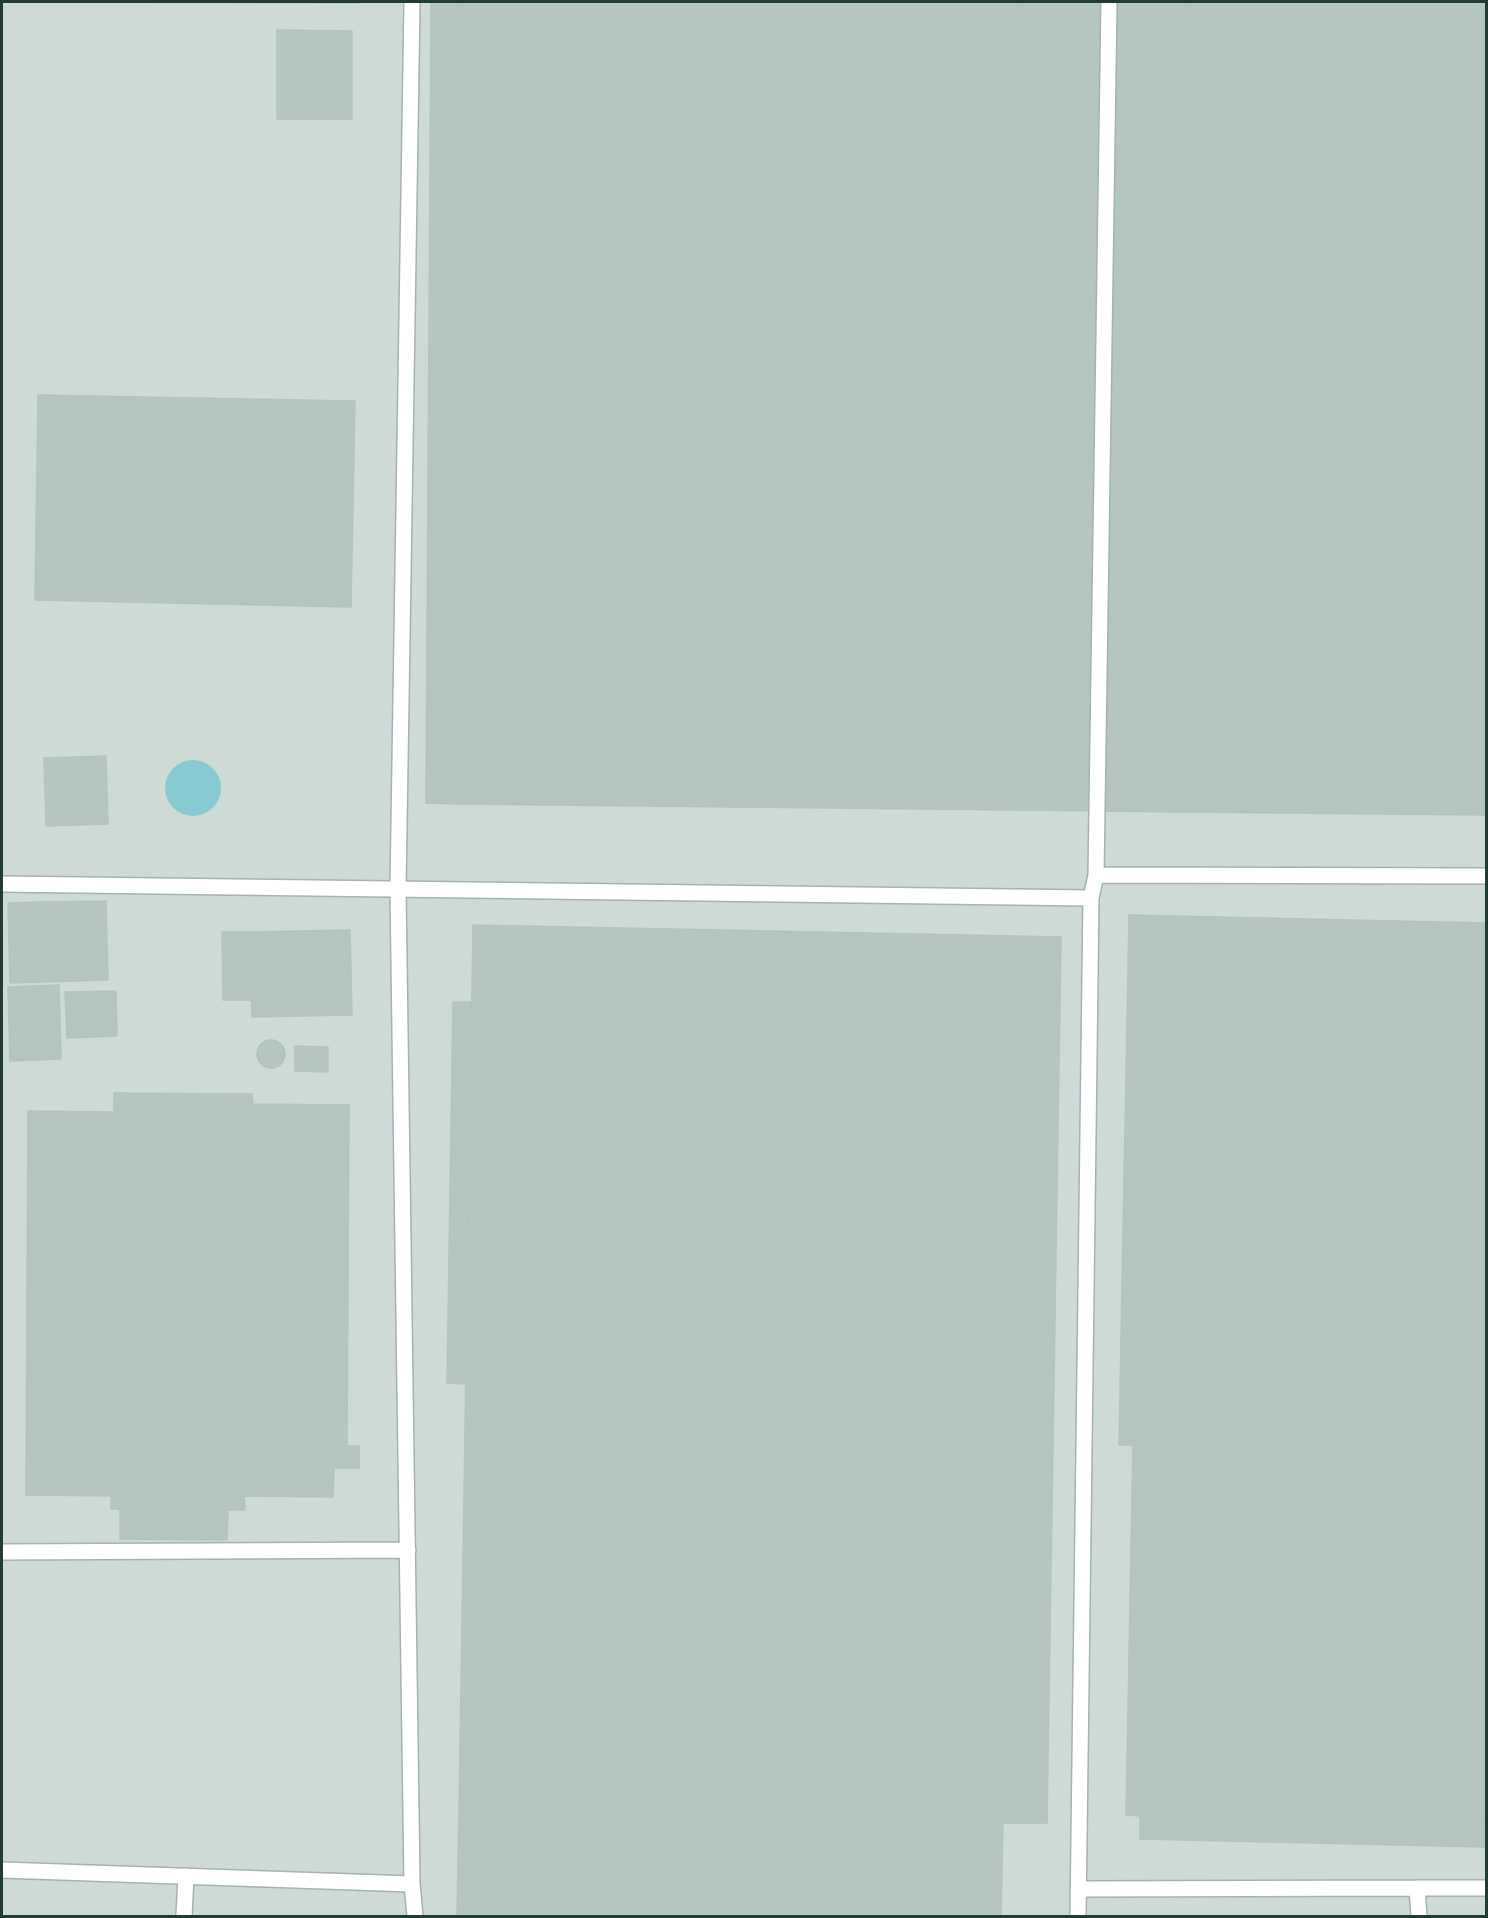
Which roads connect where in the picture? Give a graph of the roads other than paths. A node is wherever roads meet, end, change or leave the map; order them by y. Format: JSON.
{"nodes":[{"id":1,"x":412,"y":2,"type":"edge"},
{"id":2,"x":1109,"y":2,"type":"edge"},
{"id":3,"x":1096,"y":875,"type":"junction"},
{"id":4,"x":1486,"y":876,"type":"edge"},
{"id":5,"x":2,"y":884,"type":"edge"},
{"id":6,"x":398,"y":889,"type":"junction"},
{"id":7,"x":1091,"y":898,"type":"junction"},
{"id":8,"x":408,"y":1550,"type":"junction"},
{"id":9,"x":2,"y":1552,"type":"edge"},
{"id":10,"x":2,"y":1870,"type":"edge"},
{"id":11,"x":186,"y":1876,"type":"junction"},
{"id":12,"x":412,"y":1884,"type":"junction"},
{"id":13,"x":1417,"y":1888,"type":"junction"},
{"id":14,"x":1486,"y":1888,"type":"edge"},
{"id":15,"x":1078,"y":1889,"type":"junction"},
{"id":16,"x":184,"y":1917,"type":"edge"},
{"id":17,"x":415,"y":1917,"type":"edge"},
{"id":18,"x":1078,"y":1917,"type":"edge"},
{"id":19,"x":1419,"y":1917,"type":"edge"}],
"edges":[{"from":1,"to":6,"type":"lane"},
{"from":2,"to":3,"type":"lane"},
{"from":3,"to":4,"type":"lane"},
{"from":3,"to":7,"type":"lane"},
{"from":5,"to":6,"type":"lane"},
{"from":6,"to":7,"type":"lane"},
{"from":6,"to":8,"type":"lane"},
{"from":7,"to":15,"type":"lane"},
{"from":8,"to":9,"type":"lane"},
{"from":8,"to":12,"type":"lane"},
{"from":10,"to":11,"type":"lane"},
{"from":11,"to":12,"type":"lane"},
{"from":11,"to":16,"type":"lane"},
{"from":12,"to":17,"type":"lane"},
{"from":13,"to":14,"type":"lane"},
{"from":13,"to":15,"type":"lane"},
{"from":13,"to":19,"type":"lane"},
{"from":15,"to":18,"type":"lane"}]}
